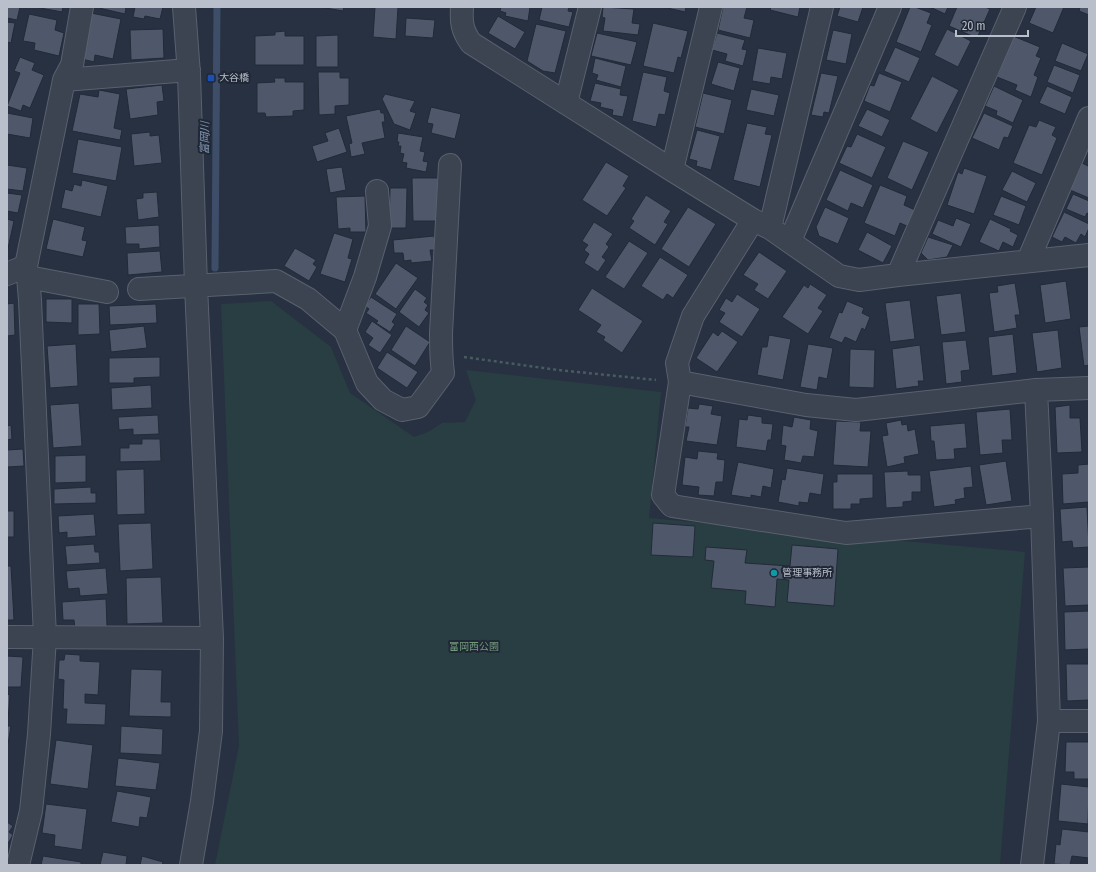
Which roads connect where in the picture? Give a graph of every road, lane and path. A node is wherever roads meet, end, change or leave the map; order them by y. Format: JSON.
{"nodes":[{"id":1,"x":82,"y":7,"type":"edge"},
{"id":2,"x":184,"y":7,"type":"edge"},
{"id":3,"x":462,"y":7,"type":"edge"},
{"id":4,"x":476,"y":7,"type":"edge"},
{"id":5,"x":590,"y":7,"type":"edge"},
{"id":6,"x":711,"y":7,"type":"edge"},
{"id":7,"x":822,"y":7,"type":"edge"},
{"id":8,"x":890,"y":7,"type":"edge"},
{"id":9,"x":1015,"y":7,"type":"edge"},
{"id":10,"x":464,"y":33,"type":"junction"},
{"id":11,"x":189,"y":70,"type":"junction"},
{"id":12,"x":64,"y":80,"type":"junction"},
{"id":13,"x":566,"y":103,"type":"junction"},
{"id":14,"x":1089,"y":118,"type":"edge"},
{"id":15,"x":450,"y":165,"type":"dead end"},
{"id":16,"x":672,"y":170,"type":"junction"},
{"id":17,"x":377,"y":191,"type":"dead end"},
{"id":18,"x":761,"y":224,"type":"junction"},
{"id":19,"x":790,"y":241,"type":"junction"},
{"id":20,"x":1089,"y":255,"type":"edge"},
{"id":21,"x":1028,"y":261,"type":"junction"},
{"id":22,"x":20,"y":272,"type":"edge"},
{"id":23,"x":898,"y":275,"type":"junction"},
{"id":24,"x":196,"y":286,"type":"junction"},
{"id":25,"x":139,"y":289,"type":"dead end"},
{"id":26,"x":107,"y":292,"type":"dead end"},
{"id":27,"x":344,"y":330,"type":"junction"},
{"id":28,"x":442,"y":354,"type":"junction"},
{"id":29,"x":680,"y":382,"type":"junction"},
{"id":30,"x":1089,"y":388,"type":"edge"},
{"id":31,"x":1036,"y":390,"type":"junction"},
{"id":32,"x":1042,"y":516,"type":"junction"},
{"id":33,"x":7,"y":637,"type":"edge"},
{"id":34,"x":45,"y":637,"type":"junction"},
{"id":35,"x":212,"y":638,"type":"junction"},
{"id":36,"x":1049,"y":721,"type":"junction"},
{"id":37,"x":1089,"y":721,"type":"edge"},
{"id":38,"x":18,"y":865,"type":"edge"},
{"id":39,"x":191,"y":865,"type":"edge"},
{"id":40,"x":1032,"y":865,"type":"edge"}],
"edges":[{"from":1,"to":12,"type":"street"},
{"from":2,"to":11,"type":"street"},
{"from":3,"to":10,"type":"street"},
{"from":4,"to":10,"type":"street"},
{"from":5,"to":13,"type":"street"},
{"from":6,"to":16,"type":"street"},
{"from":7,"to":18,"type":"street"},
{"from":8,"to":19,"type":"street"},
{"from":9,"to":23,"type":"street"},
{"from":10,"to":13,"type":"street"},
{"from":11,"to":12,"type":"street"},
{"from":11,"to":24,"type":"street"},
{"from":12,"to":22,"type":"street"},
{"from":13,"to":16,"type":"street"},
{"from":14,"to":21,"type":"street"},
{"from":15,"to":28,"type":"street"},
{"from":16,"to":18,"type":"street"},
{"from":17,"to":27,"type":"street"},
{"from":18,"to":19,"type":"street"},
{"from":18,"to":29,"type":"street"},
{"from":19,"to":23,"type":"street"},
{"from":20,"to":21,"type":"street"},
{"from":21,"to":23,"type":"street"},
{"from":22,"to":26,"type":"street"},
{"from":22,"to":34,"type":"street"},
{"from":24,"to":25,"type":"street"},
{"from":24,"to":27,"type":"street"},
{"from":24,"to":35,"type":"street"},
{"from":27,"to":28,"type":"street"},
{"from":28,"to":29,"type":"path"},
{"from":29,"to":31,"type":"street"},
{"from":29,"to":32,"type":"street"},
{"from":30,"to":31,"type":"street"},
{"from":31,"to":32,"type":"street"},
{"from":32,"to":36,"type":"street"},
{"from":33,"to":34,"type":"street"},
{"from":34,"to":35,"type":"street"},
{"from":34,"to":38,"type":"street"},
{"from":35,"to":39,"type":"street"},
{"from":36,"to":37,"type":"street"},
{"from":36,"to":40,"type":"street"}]}
